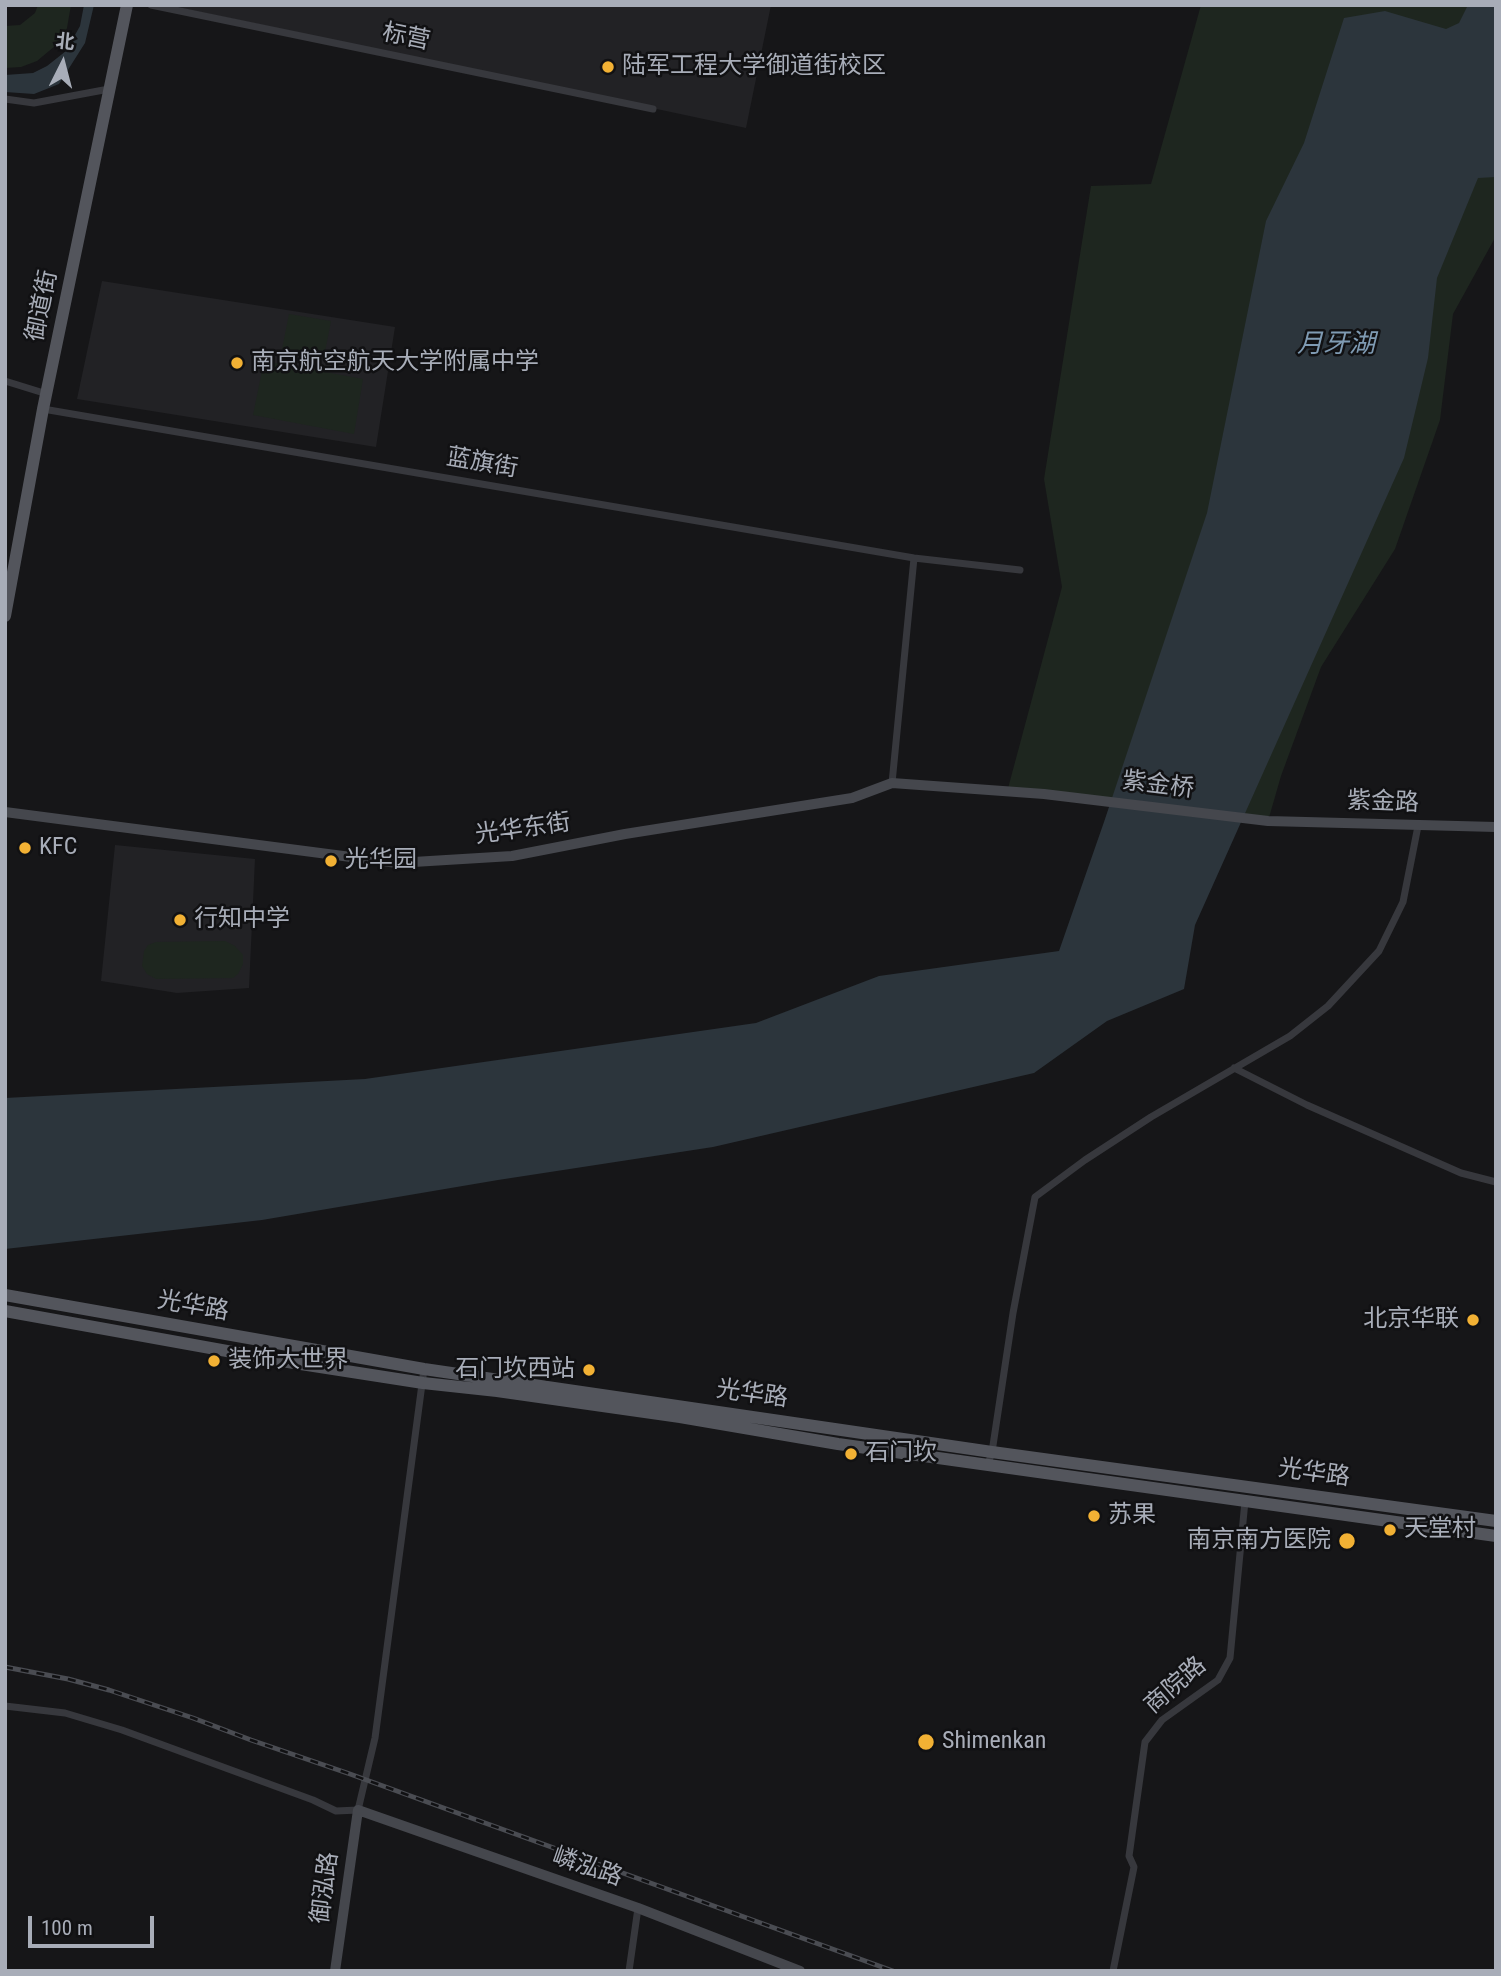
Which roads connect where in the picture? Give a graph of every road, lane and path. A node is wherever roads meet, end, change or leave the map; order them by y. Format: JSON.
{"nodes":[{"id":1,"x":127,"y":5,"type":"edge"},
{"id":2,"x":151,"y":5,"type":"edge"},
{"id":3,"x":110,"y":89,"type":"junction"},
{"id":4,"x":5,"y":99,"type":"edge"},
{"id":5,"x":653,"y":109,"type":"dead end"},
{"id":6,"x":5,"y":381,"type":"edge"},
{"id":7,"x":47,"y":394,"type":"junction"},
{"id":8,"x":43,"y":409,"type":"junction"},
{"id":9,"x":914,"y":558,"type":"junction"},
{"id":10,"x":1020,"y":570,"type":"dead end"},
{"id":11,"x":5,"y":616,"type":"edge"},
{"id":12,"x":892,"y":783,"type":"junction"},
{"id":13,"x":1044,"y":794,"type":"joint"},
{"id":14,"x":5,"y":812,"type":"edge"},
{"id":15,"x":1268,"y":821,"type":"joint"},
{"id":16,"x":1418,"y":826,"type":"junction"},
{"id":17,"x":1496,"y":827,"type":"edge"},
{"id":18,"x":1234,"y":1068,"type":"junction"},
{"id":19,"x":1496,"y":1182,"type":"edge"},
{"id":20,"x":5,"y":1295,"type":"edge"},
{"id":21,"x":5,"y":1311,"type":"edge"},
{"id":22,"x":424,"y":1369,"type":"junction"},
{"id":23,"x":423,"y":1383,"type":"junction"},
{"id":24,"x":990,"y":1458,"type":"junction"},
{"id":25,"x":1244,"y":1501,"type":"junction"},
{"id":26,"x":1496,"y":1521,"type":"edge"},
{"id":27,"x":1496,"y":1536,"type":"edge"},
{"id":28,"x":5,"y":1706,"type":"edge"},
{"id":29,"x":358,"y":1810,"type":"junction"},
{"id":30,"x":638,"y":1908,"type":"junction"},
{"id":31,"x":335,"y":1971,"type":"edge"},
{"id":32,"x":629,"y":1971,"type":"edge"},
{"id":33,"x":800,"y":1971,"type":"edge"},
{"id":34,"x":1113,"y":1971,"type":"edge"}],
"edges":[{"from":1,"to":3,"type":"main road","name":"御道街"},
{"from":2,"to":5,"type":"street","name":"标营"},
{"from":3,"to":4,"type":"street"},
{"from":3,"to":7,"type":"main road","name":"御道街"},
{"from":6,"to":7,"type":"street"},
{"from":7,"to":8,"type":"main road","name":"御道街"},
{"from":8,"to":9,"type":"street","name":"蓝旗街"},
{"from":8,"to":11,"type":"main road","name":"御道街"},
{"from":9,"to":10,"type":"street","name":"蓝旗街"},
{"from":9,"to":12,"type":"street"},
{"from":12,"to":13,"type":"street","name":"光华东街"},
{"from":12,"to":14,"type":"street","name":"光华东街"},
{"from":13,"to":15,"type":"street","name":"紫金桥"},
{"from":15,"to":16,"type":"street","name":"紫金路"},
{"from":16,"to":17,"type":"street","name":"紫金路"},
{"from":16,"to":18,"type":"street"},
{"from":18,"to":19,"type":"street"},
{"from":18,"to":24,"type":"street"},
{"from":20,"to":22,"type":"main road","name":"光华路"},
{"from":21,"to":23,"type":"main road","name":"光华路"},
{"from":22,"to":23,"type":"street"},
{"from":22,"to":24,"type":"main road","name":"光华路"},
{"from":23,"to":24,"type":"main road","name":"光华路"},
{"from":23,"to":29,"type":"street"},
{"from":24,"to":25,"type":"main road","name":"光华路"},
{"from":24,"to":26,"type":"main road","name":"光华路"},
{"from":25,"to":27,"type":"main road","name":"光华路"},
{"from":25,"to":34,"type":"street","name":"商院路"},
{"from":28,"to":29,"type":"street"},
{"from":29,"to":30,"type":"street","name":"嶙泓路"},
{"from":29,"to":31,"type":"street","name":"御泓路"},
{"from":30,"to":32,"type":"street"},
{"from":30,"to":33,"type":"street","name":"嶙泓路"}]}
